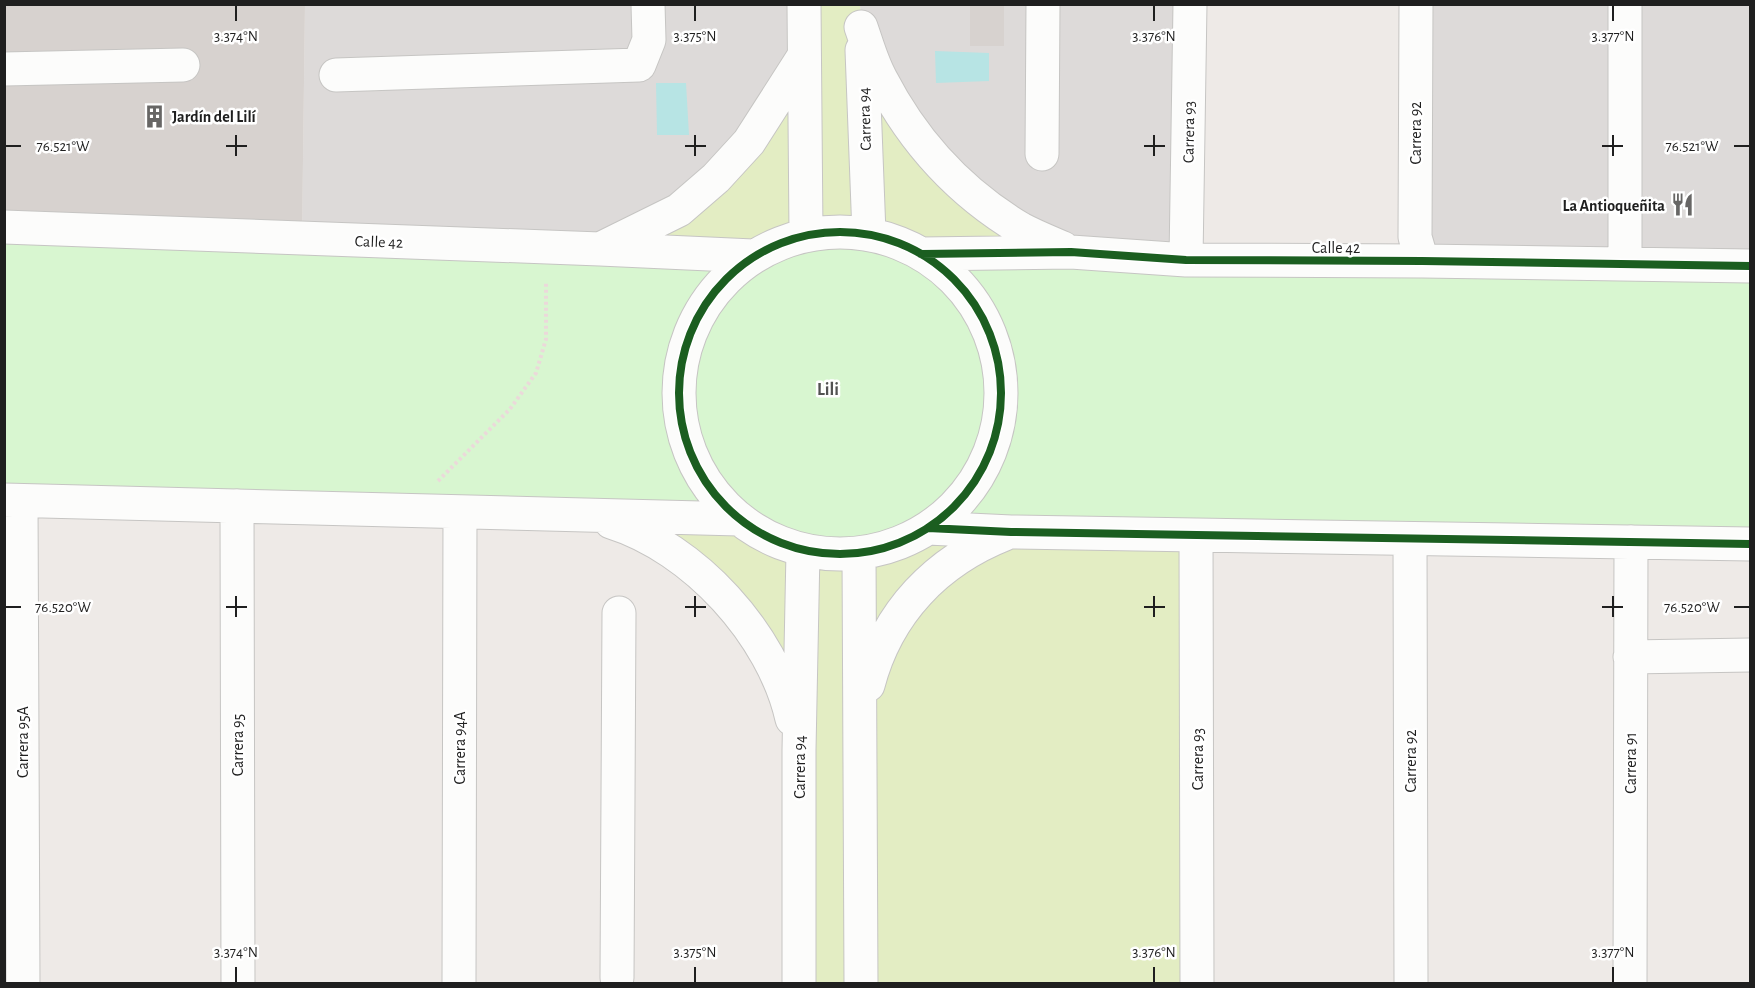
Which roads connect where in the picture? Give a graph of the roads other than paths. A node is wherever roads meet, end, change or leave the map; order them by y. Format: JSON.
{"nodes":[{"id":1,"x":648,"y":4,"type":"edge"},
{"id":2,"x":804,"y":4,"type":"edge"},
{"id":3,"x":1043,"y":4,"type":"edge"},
{"id":4,"x":1190,"y":4,"type":"edge"},
{"id":5,"x":1416,"y":4,"type":"edge"},
{"id":6,"x":1625,"y":4,"type":"edge"},
{"id":7,"x":861,"y":16,"type":"edge"},
{"id":8,"x":804,"y":56,"type":"junction"},
{"id":9,"x":183,"y":65,"type":"dead end"},
{"id":10,"x":4,"y":69,"type":"edge"},
{"id":11,"x":336,"y":75,"type":"dead end"},
{"id":12,"x":1042,"y":154,"type":"dead end"},
{"id":13,"x":4,"y":227,"type":"edge"},
{"id":14,"x":806,"y":233,"type":"junction"},
{"id":15,"x":869,"y":234,"type":"junction"},
{"id":16,"x":600,"y":249,"type":"junction"},
{"id":17,"x":1071,"y":252,"type":"junction"},
{"id":18,"x":921,"y":254,"type":"junction"},
{"id":19,"x":753,"y":256,"type":"junction"},
{"id":20,"x":1186,"y":260,"type":"junction"},
{"id":21,"x":1422,"y":261,"type":"junction"},
{"id":22,"x":1625,"y":264,"type":"junction"},
{"id":23,"x":1750,"y":266,"type":"edge"},
{"id":24,"x":13,"y":501,"type":"edge"},
{"id":25,"x":237,"y":506,"type":"junction"},
{"id":26,"x":460,"y":512,"type":"junction"},
{"id":27,"x":577,"y":515,"type":"junction"},
{"id":28,"x":739,"y":519,"type":"junction"},
{"id":29,"x":928,"y":528,"type":"junction"},
{"id":30,"x":1011,"y":532,"type":"junction"},
{"id":31,"x":1196,"y":535,"type":"junction"},
{"id":32,"x":1410,"y":539,"type":"junction"},
{"id":33,"x":1631,"y":542,"type":"junction"},
{"id":34,"x":1750,"y":544,"type":"edge"},
{"id":35,"x":803,"y":551,"type":"junction"},
{"id":36,"x":859,"y":553,"type":"junction"},
{"id":37,"x":618,"y":613,"type":"dead end"},
{"id":38,"x":1750,"y":655,"type":"edge"},
{"id":39,"x":1630,"y":657,"type":"junction"},
{"id":40,"x":861,"y":728,"type":"junction"},
{"id":41,"x":799,"y":750,"type":"junction"},
{"id":42,"x":617,"y":978,"type":"dead end"},
{"id":43,"x":23,"y":984,"type":"edge"},
{"id":44,"x":238,"y":984,"type":"edge"},
{"id":45,"x":459,"y":984,"type":"edge"},
{"id":46,"x":799,"y":984,"type":"edge"},
{"id":47,"x":861,"y":984,"type":"edge"},
{"id":48,"x":1197,"y":984,"type":"edge"},
{"id":49,"x":1411,"y":984,"type":"edge"},
{"id":50,"x":1630,"y":984,"type":"edge"}],
"edges":[{"from":1,"to":11,"type":"street"},
{"from":2,"to":8,"type":"street"},
{"from":3,"to":12,"type":"street"},
{"from":4,"to":20,"type":"street","name":"Carrera 93"},
{"from":5,"to":21,"type":"street","name":"Carrera 92"},
{"from":6,"to":22,"type":"street"},
{"from":7,"to":15,"type":"street","name":"Carrera 94"},
{"from":7,"to":17,"type":"street"},
{"from":8,"to":14,"type":"street"},
{"from":8,"to":16,"type":"street"},
{"from":9,"to":10,"type":"street"},
{"from":13,"to":16,"type":"street","name":"Calle 42"},
{"from":14,"to":15,"type":"street"},
{"from":14,"to":19,"type":"street"},
{"from":15,"to":18,"type":"street"},
{"from":16,"to":19,"type":"street","name":"Calle 42"},
{"from":17,"to":18,"type":"street","name":"Calle 42"},
{"from":17,"to":20,"type":"street","name":"Calle 42"},
{"from":18,"to":29,"type":"street"},
{"from":19,"to":28,"type":"street"},
{"from":20,"to":21,"type":"street","name":"Calle 42"},
{"from":21,"to":22,"type":"street","name":"Calle 42"},
{"from":22,"to":23,"type":"street","name":"Calle 42"},
{"from":24,"to":25,"type":"street"},
{"from":24,"to":43,"type":"street","name":"Carrera 95A"},
{"from":25,"to":26,"type":"street"},
{"from":25,"to":44,"type":"street","name":"Carrera 95"},
{"from":26,"to":27,"type":"street"},
{"from":26,"to":45,"type":"street","name":"Carrera 94A"},
{"from":27,"to":28,"type":"street"},
{"from":27,"to":41,"type":"street"},
{"from":28,"to":35,"type":"street"},
{"from":29,"to":30,"type":"street"},
{"from":29,"to":36,"type":"street"},
{"from":30,"to":31,"type":"street"},
{"from":30,"to":40,"type":"street"},
{"from":31,"to":32,"type":"street"},
{"from":31,"to":48,"type":"street","name":"Carrera 93"},
{"from":32,"to":33,"type":"street"},
{"from":32,"to":49,"type":"street","name":"Carrera 92"},
{"from":33,"to":34,"type":"street"},
{"from":33,"to":39,"type":"street","name":"Carrera 91"},
{"from":35,"to":36,"type":"street"},
{"from":35,"to":41,"type":"street","name":"Carrera 94"},
{"from":36,"to":40,"type":"street"},
{"from":37,"to":42,"type":"street"},
{"from":38,"to":39,"type":"street"},
{"from":39,"to":50,"type":"street","name":"Carrera 91"},
{"from":40,"to":47,"type":"street"},
{"from":41,"to":46,"type":"street","name":"Carrera 94"}]}
